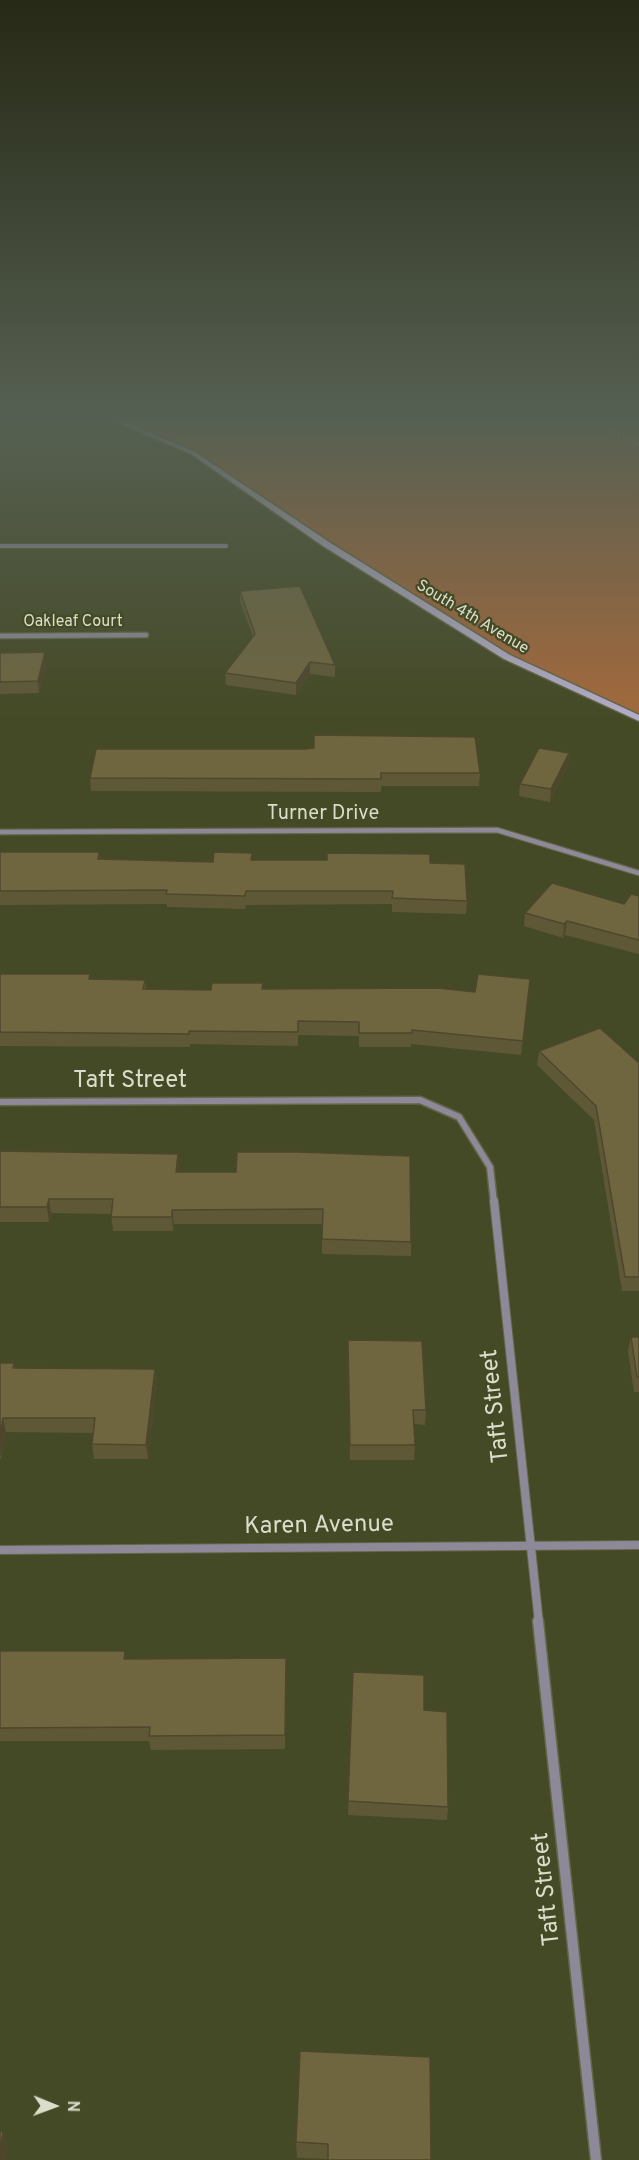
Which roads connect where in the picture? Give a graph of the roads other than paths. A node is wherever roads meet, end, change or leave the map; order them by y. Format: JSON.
{"nodes":[{"id":1,"x":291,"y":520,"type":"edge"},
{"id":2,"x":0,"y":546,"type":"edge"},
{"id":3,"x":226,"y":546,"type":"dead end"},
{"id":4,"x":146,"y":635,"type":"dead end"},
{"id":5,"x":0,"y":636,"type":"edge"},
{"id":6,"x":639,"y":718,"type":"edge"},
{"id":7,"x":0,"y":832,"type":"edge"},
{"id":8,"x":639,"y":873,"type":"edge"},
{"id":9,"x":0,"y":1102,"type":"edge"},
{"id":10,"x":531,"y":1545,"type":"junction"},
{"id":11,"x":639,"y":1545,"type":"edge"},
{"id":12,"x":0,"y":1550,"type":"edge"},
{"id":13,"x":596,"y":2160,"type":"edge"}],
"edges":[{"from":1,"to":6,"type":"street","name":"South 4th Avenue"},
{"from":2,"to":3,"type":"street"},
{"from":4,"to":5,"type":"street","name":"Oakleaf Court"},
{"from":7,"to":8,"type":"street","name":"Turner Drive"},
{"from":9,"to":10,"type":"street","name":"Taft Street"},
{"from":10,"to":11,"type":"street","name":"Karen Avenue"},
{"from":10,"to":12,"type":"street","name":"Karen Avenue"},
{"from":10,"to":13,"type":"street","name":"Taft Street"}]}
